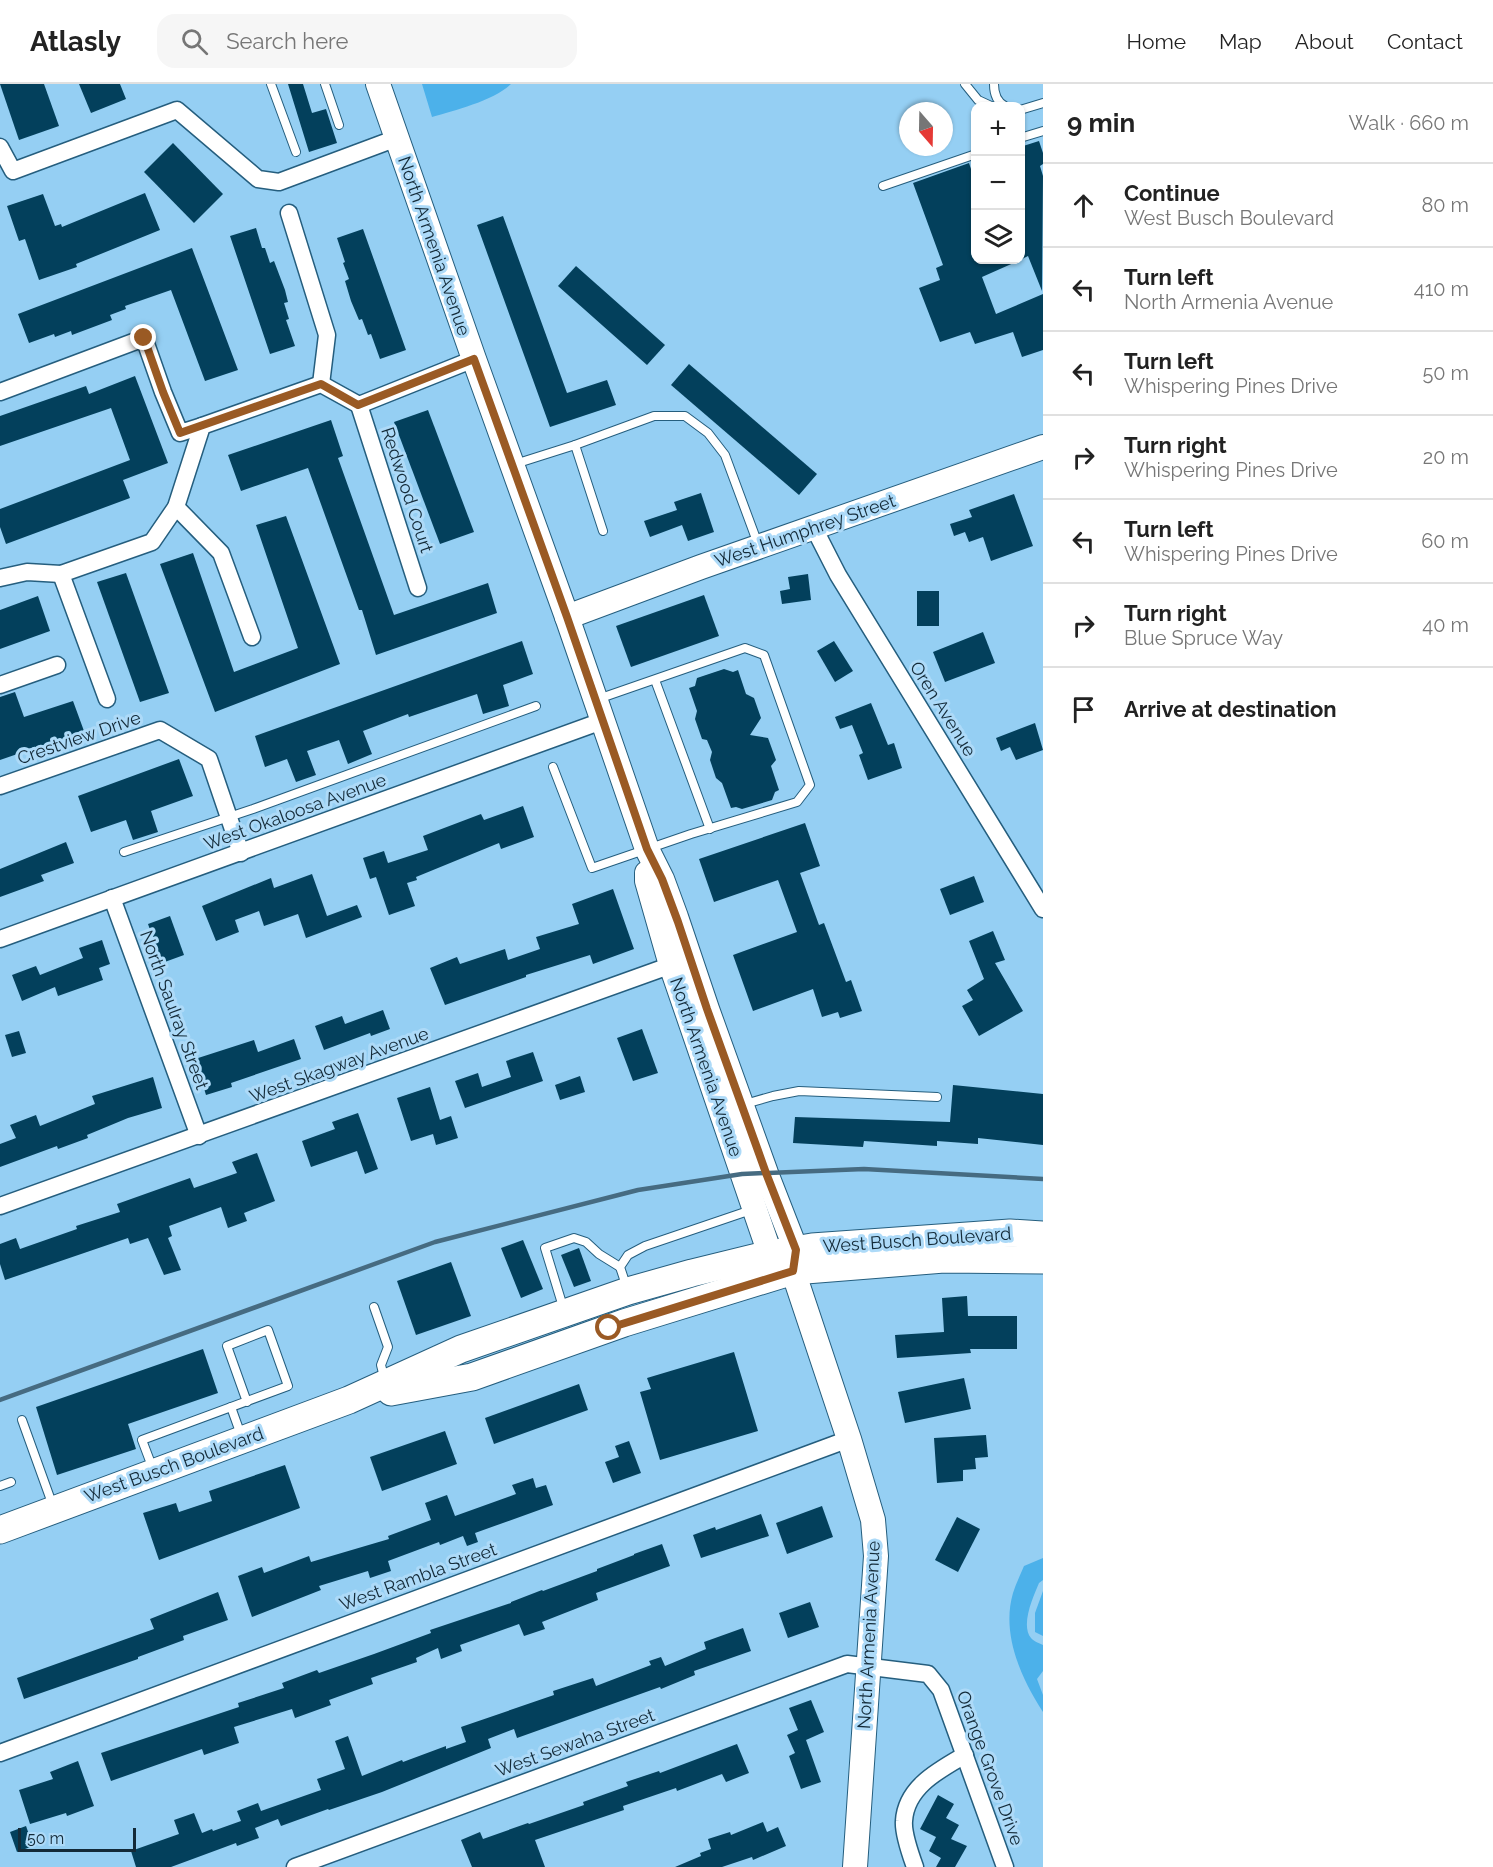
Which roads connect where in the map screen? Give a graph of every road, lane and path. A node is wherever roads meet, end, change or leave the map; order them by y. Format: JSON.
{"nodes":[{"id":1,"x":271,"y":84,"type":"edge"},
{"id":2,"x":325,"y":84,"type":"edge"},
{"id":3,"x":378,"y":84,"type":"edge"},
{"id":4,"x":965,"y":84,"type":"edge"},
{"id":5,"x":994,"y":84,"type":"edge"},
{"id":6,"x":982,"y":102,"type":"edge"},
{"id":7,"x":1000,"y":102,"type":"edge"},
{"id":8,"x":1043,"y":103,"type":"edge"},
{"id":9,"x":1025,"y":108,"type":"edge"},
{"id":10,"x":339,"y":125,"type":"dead end"},
{"id":11,"x":1043,"y":131,"type":"edge"},
{"id":12,"x":1025,"y":136,"type":"edge"},
{"id":13,"x":396,"y":138,"type":"junction"},
{"id":14,"x":0,"y":147,"type":"edge"},
{"id":15,"x":296,"y":152,"type":"dead end"},
{"id":16,"x":971,"y":155,"type":"edge"},
{"id":17,"x":6,"y":173,"type":"edge"},
{"id":18,"x":884,"y":186,"type":"dead end"},
{"id":19,"x":289,"y":213,"type":"dead end"},
{"id":20,"x":474,"y":359,"type":"junction"},
{"id":21,"x":321,"y":384,"type":"junction"},
{"id":22,"x":0,"y":392,"type":"edge"},
{"id":23,"x":358,"y":405,"type":"junction"},
{"id":24,"x":202,"y":426,"type":"junction"},
{"id":25,"x":574,"y":445,"type":"junction"},
{"id":26,"x":1043,"y":447,"type":"edge"},
{"id":27,"x":512,"y":465,"type":"junction"},
{"id":28,"x":176,"y":507,"type":"junction"},
{"id":29,"x":814,"y":528,"type":"junction"},
{"id":30,"x":603,"y":531,"type":"dead end"},
{"id":31,"x":759,"y":547,"type":"junction"},
{"id":32,"x":61,"y":574,"type":"junction"},
{"id":33,"x":0,"y":578,"type":"edge"},
{"id":34,"x":418,"y":588,"type":"dead end"},
{"id":35,"x":567,"y":617,"type":"junction"},
{"id":36,"x":252,"y":638,"type":"dead end"},
{"id":37,"x":57,"y":665,"type":"dead end"},
{"id":38,"x":655,"y":680,"type":"junction"},
{"id":39,"x":0,"y":685,"type":"edge"},
{"id":40,"x":107,"y":699,"type":"dead end"},
{"id":41,"x":536,"y":706,"type":"dead end"},
{"id":42,"x":598,"y":710,"type":"junction"},
{"id":43,"x":553,"y":766,"type":"dead end"},
{"id":44,"x":0,"y":786,"type":"edge"},
{"id":45,"x":229,"y":817,"type":"junction"},
{"id":46,"x":710,"y":829,"type":"junction"},
{"id":47,"x":647,"y":849,"type":"junction"},
{"id":48,"x":124,"y":852,"type":"dead end"},
{"id":49,"x":241,"y":852,"type":"junction"},
{"id":50,"x":112,"y":898,"type":"junction"},
{"id":51,"x":1043,"y":909,"type":"edge"},
{"id":52,"x":0,"y":939,"type":"edge"},
{"id":53,"x":681,"y":962,"type":"junction"},
{"id":54,"x":937,"y":1097,"type":"dead end"},
{"id":55,"x":741,"y":1105,"type":"junction"},
{"id":56,"x":199,"y":1136,"type":"junction"},
{"id":57,"x":0,"y":1206,"type":"edge"},
{"id":58,"x":755,"y":1209,"type":"junction"},
{"id":59,"x":1043,"y":1234,"type":"edge"},
{"id":60,"x":786,"y":1258,"type":"junction"},
{"id":61,"x":1043,"y":1260,"type":"edge"},
{"id":62,"x":624,"y":1279,"type":"junction"},
{"id":63,"x":374,"y":1307,"type":"dead end"},
{"id":64,"x":565,"y":1313,"type":"junction"},
{"id":65,"x":386,"y":1383,"type":"junction"},
{"id":66,"x":349,"y":1400,"type":"junction"},
{"id":67,"x":247,"y":1402,"type":"junction"},
{"id":68,"x":231,"y":1407,"type":"junction"},
{"id":69,"x":22,"y":1420,"type":"dead end"},
{"id":70,"x":849,"y":1438,"type":"junction"},
{"id":71,"x":242,"y":1440,"type":"junction"},
{"id":72,"x":154,"y":1472,"type":"junction"},
{"id":73,"x":11,"y":1482,"type":"dead end"},
{"id":74,"x":0,"y":1486,"type":"edge"},
{"id":75,"x":54,"y":1509,"type":"junction"},
{"id":76,"x":1,"y":1527,"type":"edge"},
{"id":77,"x":869,"y":1667,"type":"junction"},
{"id":78,"x":0,"y":1753,"type":"edge"},
{"id":79,"x":965,"y":1755,"type":"junction"},
{"id":80,"x":850,"y":1865,"type":"edge"},
{"id":81,"x":295,"y":1867,"type":"edge"},
{"id":82,"x":915,"y":1867,"type":"edge"},
{"id":83,"x":1005,"y":1867,"type":"edge"}],
"edges":[{"from":1,"to":15,"type":"lane"},
{"from":2,"to":10,"type":"lane"},
{"from":3,"to":13,"type":"main road","name":"North Armenia Avenue"},
{"from":4,"to":6,"type":"lane"},
{"from":5,"to":7,"type":"lane"},
{"from":8,"to":9,"type":"lane"},
{"from":11,"to":12,"type":"lane"},
{"from":13,"to":17,"type":"street"},
{"from":13,"to":20,"type":"main road","name":"North Armenia Avenue"},
{"from":14,"to":17,"type":"street"},
{"from":16,"to":18,"type":"lane"},
{"from":19,"to":21,"type":"street"},
{"from":20,"to":23,"type":"street"},
{"from":20,"to":27,"type":"main road","name":"North Armenia Avenue"},
{"from":21,"to":23,"type":"street"},
{"from":21,"to":24,"type":"street"},
{"from":22,"to":24,"type":"street"},
{"from":23,"to":34,"type":"street","name":"Redwood Court"},
{"from":24,"to":28,"type":"street"},
{"from":25,"to":27,"type":"lane"},
{"from":25,"to":30,"type":"lane"},
{"from":25,"to":31,"type":"lane"},
{"from":26,"to":29,"type":"main road","name":"West Humphrey Street"},
{"from":27,"to":35,"type":"main road","name":"North Armenia Avenue"},
{"from":28,"to":32,"type":"street"},
{"from":28,"to":36,"type":"street"},
{"from":29,"to":31,"type":"main road","name":"West Humphrey Street"},
{"from":29,"to":51,"type":"street","name":"Oren Avenue"},
{"from":31,"to":35,"type":"main road","name":"West Humphrey Street"},
{"from":32,"to":33,"type":"street"},
{"from":32,"to":40,"type":"street"},
{"from":35,"to":42,"type":"main road","name":"North Armenia Avenue"},
{"from":37,"to":39,"type":"street"},
{"from":38,"to":42,"type":"lane"},
{"from":38,"to":46,"type":"lane"},
{"from":38,"to":46,"type":"lane"},
{"from":41,"to":45,"type":"lane"},
{"from":42,"to":47,"type":"main road","name":"North Armenia Avenue"},
{"from":42,"to":49,"type":"street","name":"West Okaloosa Avenue"},
{"from":43,"to":47,"type":"lane"},
{"from":44,"to":45,"type":"street","name":"Crestview Drive"},
{"from":45,"to":48,"type":"lane"},
{"from":45,"to":49,"type":"street","name":"Crestview Drive"},
{"from":46,"to":47,"type":"lane"},
{"from":47,"to":53,"type":"main road","name":"North Armenia Avenue"},
{"from":49,"to":50,"type":"street","name":"West Okaloosa Avenue"},
{"from":50,"to":52,"type":"street","name":"West Okaloosa Avenue"},
{"from":50,"to":56,"type":"street","name":"North Saulray Street"},
{"from":53,"to":55,"type":"main road","name":"North Armenia Avenue"},
{"from":53,"to":56,"type":"street","name":"West Skagway Avenue"},
{"from":53,"to":58,"type":"main road","name":"North Armenia Avenue"},
{"from":54,"to":55,"type":"lane"},
{"from":55,"to":60,"type":"main road","name":"North Armenia Avenue"},
{"from":56,"to":57,"type":"street","name":"West Skagway Avenue"},
{"from":58,"to":60,"type":"main road","name":"North Armenia Avenue"},
{"from":58,"to":62,"type":"lane"},
{"from":59,"to":60,"type":"main road","name":"West Busch Boulevard"},
{"from":60,"to":61,"type":"main road","name":"West Busch Boulevard"},
{"from":60,"to":62,"type":"main road","name":"West Busch Boulevard"},
{"from":60,"to":66,"type":"main road","name":"West Busch Boulevard"},
{"from":60,"to":70,"type":"main road","name":"North Armenia Avenue"},
{"from":62,"to":64,"type":"main road","name":"West Busch Boulevard"},
{"from":62,"to":64,"type":"lane"},
{"from":63,"to":65,"type":"lane"},
{"from":64,"to":65,"type":"main road","name":"West Busch Boulevard"},
{"from":65,"to":66,"type":"main road","name":"West Busch Boulevard"},
{"from":66,"to":71,"type":"main road","name":"West Busch Boulevard"},
{"from":67,"to":67,"type":"lane"},
{"from":67,"to":68,"type":"lane"},
{"from":68,"to":71,"type":"lane"},
{"from":68,"to":72,"type":"lane"},
{"from":69,"to":75,"type":"lane"},
{"from":70,"to":77,"type":"main road","name":"North Armenia Avenue"},
{"from":70,"to":78,"type":"street","name":"West Rambla Street"},
{"from":71,"to":72,"type":"main road","name":"West Busch Boulevard"},
{"from":72,"to":75,"type":"main road","name":"West Busch Boulevard"},
{"from":73,"to":74,"type":"lane"},
{"from":75,"to":76,"type":"main road","name":"West Busch Boulevard"},
{"from":77,"to":79,"type":"street","name":"Orange Grove Drive"},
{"from":77,"to":80,"type":"main road","name":"North Armenia Avenue"},
{"from":77,"to":81,"type":"street","name":"West Sewaha Street"},
{"from":79,"to":82,"type":"street"},
{"from":79,"to":83,"type":"street","name":"Orange Grove Drive"}]}
